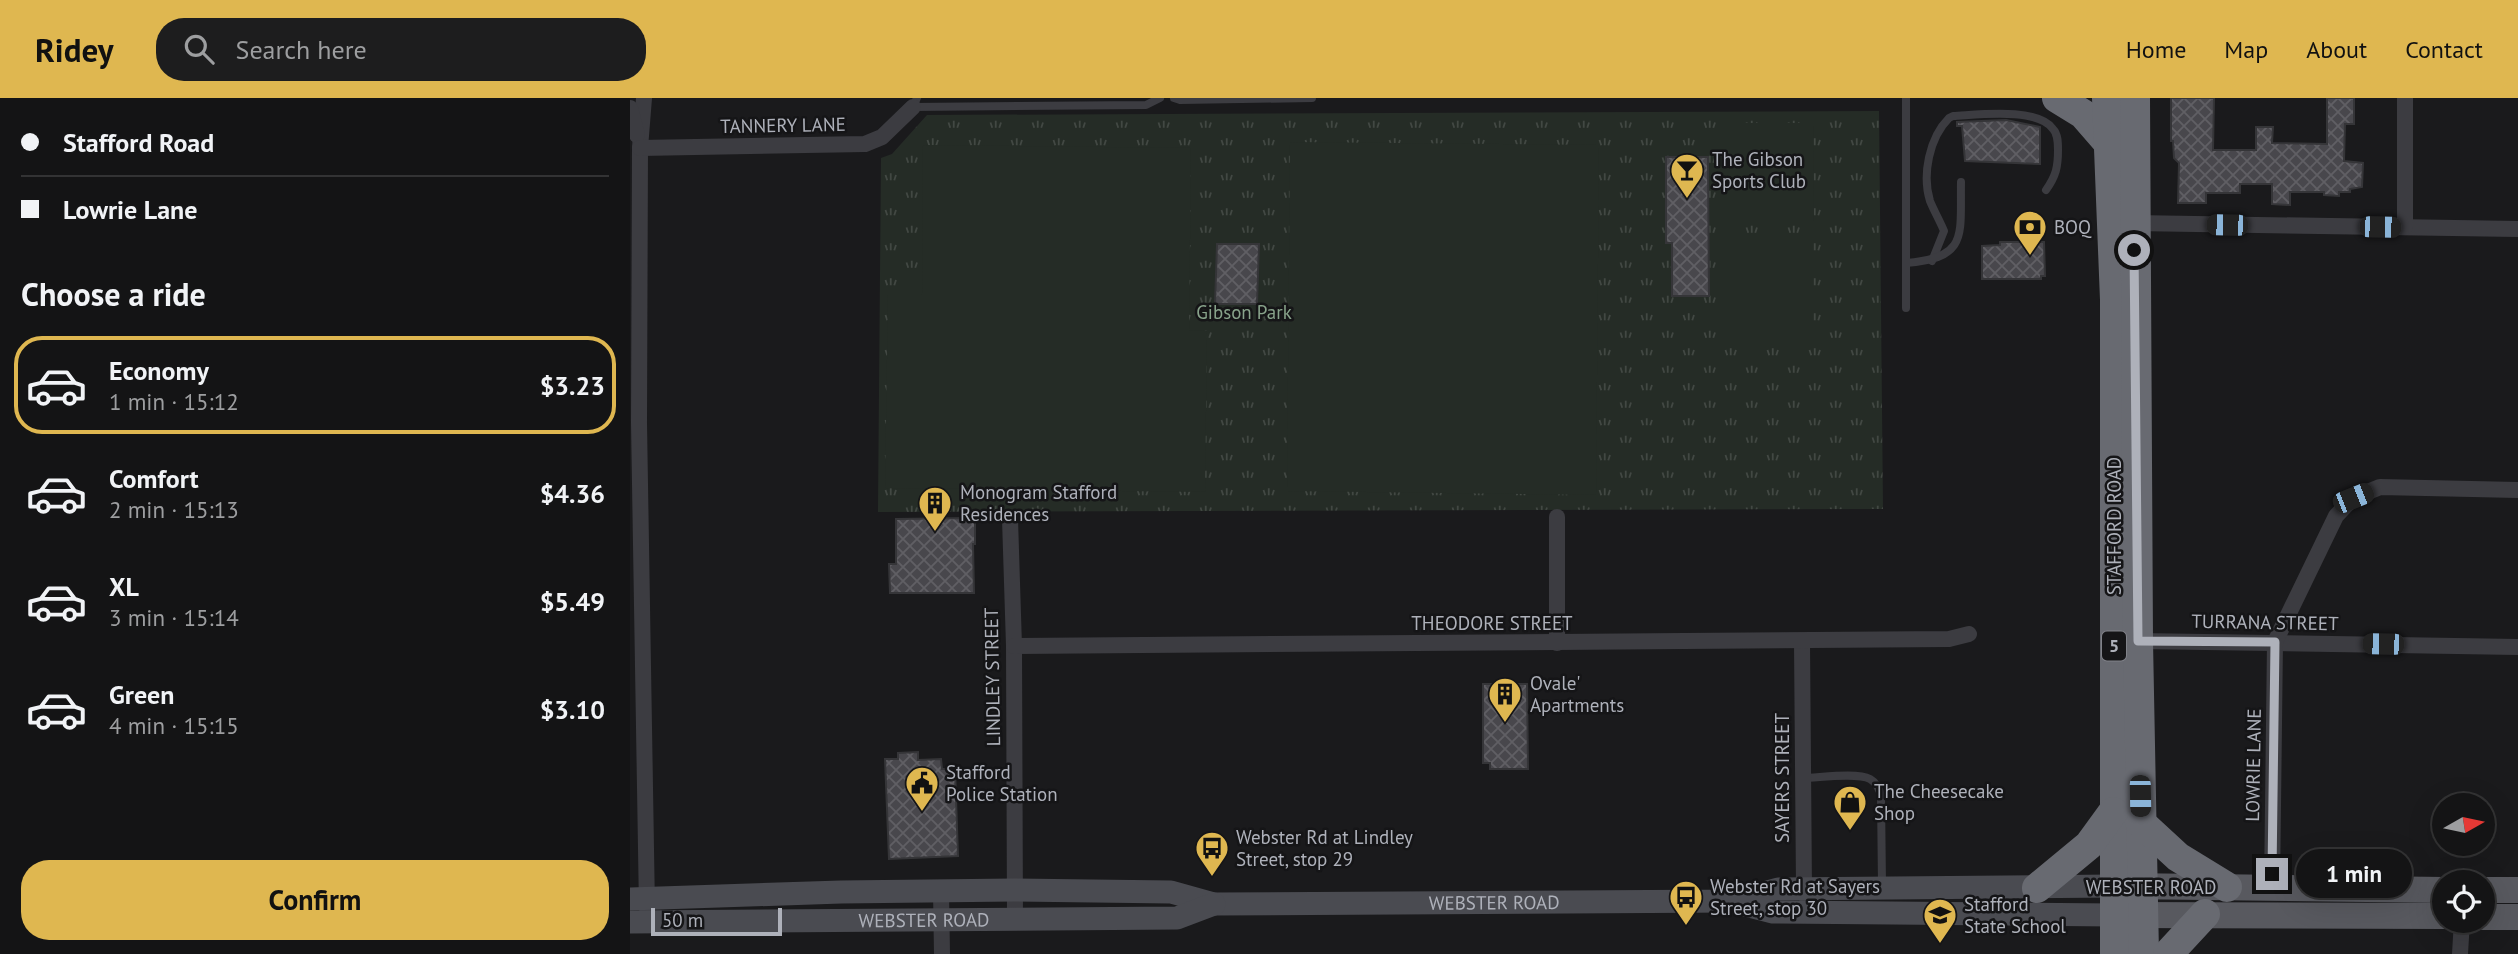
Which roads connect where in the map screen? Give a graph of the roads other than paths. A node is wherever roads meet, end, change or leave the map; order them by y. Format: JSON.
{"nodes":[{"id":1,"x":644,"y":98,"type":"edge"},
{"id":2,"x":1160,"y":98,"type":"edge"},
{"id":3,"x":1174,"y":98,"type":"edge"},
{"id":4,"x":1312,"y":98,"type":"edge"},
{"id":5,"x":1906,"y":98,"type":"edge"},
{"id":6,"x":2057,"y":98,"type":"edge"},
{"id":7,"x":2107,"y":98,"type":"edge"},
{"id":8,"x":2135,"y":98,"type":"edge"},
{"id":9,"x":2406,"y":98,"type":"edge"},
{"id":10,"x":915,"y":102,"type":"edge"},
{"id":11,"x":630,"y":108,"type":"edge"},
{"id":12,"x":2110,"y":145,"type":"junction"},
{"id":13,"x":640,"y":148,"type":"junction"},
{"id":14,"x":1961,"y":182,"type":"dead end"},
{"id":15,"x":2046,"y":191,"type":"dead end"},
{"id":16,"x":2134,"y":223,"type":"junction"},
{"id":17,"x":2405,"y":228,"type":"junction"},
{"id":18,"x":2518,"y":229,"type":"edge"},
{"id":19,"x":1932,"y":261,"type":"junction"},
{"id":20,"x":1906,"y":263,"type":"junction"},
{"id":21,"x":1906,"y":308,"type":"dead end"},
{"id":22,"x":635,"y":313,"type":"edge"},
{"id":23,"x":635,"y":423,"type":"edge"},
{"id":24,"x":2518,"y":490,"type":"edge"},
{"id":25,"x":1557,"y":517,"type":"dead end"},
{"id":26,"x":1010,"y":519,"type":"dead end"},
{"id":27,"x":1969,"y":634,"type":"dead end"},
{"id":28,"x":2138,"y":641,"type":"junction"},
{"id":29,"x":1802,"y":642,"type":"junction"},
{"id":30,"x":2275,"y":642,"type":"junction"},
{"id":31,"x":1557,"y":643,"type":"junction"},
{"id":32,"x":1014,"y":646,"type":"junction"},
{"id":33,"x":636,"y":647,"type":"edge"},
{"id":34,"x":2518,"y":647,"type":"edge"},
{"id":35,"x":1803,"y":778,"type":"junction"},
{"id":36,"x":2127,"y":817,"type":"junction"},
{"id":37,"x":2227,"y":887,"type":"junction"},
{"id":38,"x":1882,"y":888,"type":"junction"},
{"id":39,"x":2037,"y":888,"type":"junction"},
{"id":40,"x":2272,"y":888,"type":"junction"},
{"id":41,"x":1804,"y":889,"type":"junction"},
{"id":42,"x":1014,"y":890,"type":"junction"},
{"id":43,"x":2432,"y":890,"type":"edge"},
{"id":44,"x":2495,"y":890,"type":"edge"},
{"id":45,"x":2518,"y":890,"type":"edge"},
{"id":46,"x":941,"y":891,"type":"junction"},
{"id":47,"x":638,"y":899,"type":"edge"},
{"id":48,"x":2128,"y":900,"type":"junction"},
{"id":49,"x":1732,"y":901,"type":"junction"},
{"id":50,"x":1214,"y":904,"type":"junction"},
{"id":51,"x":1812,"y":913,"type":"junction"},
{"id":52,"x":2205,"y":914,"type":"junction"},
{"id":53,"x":2432,"y":916,"type":"edge"},
{"id":54,"x":2495,"y":917,"type":"edge"},
{"id":55,"x":2518,"y":917,"type":"edge"},
{"id":56,"x":942,"y":919,"type":"junction"},
{"id":57,"x":1015,"y":920,"type":"junction"},
{"id":58,"x":639,"y":922,"type":"edge"},
{"id":59,"x":2461,"y":933,"type":"edge"},
{"id":60,"x":942,"y":954,"type":"edge"},
{"id":61,"x":2115,"y":954,"type":"edge"},
{"id":62,"x":2144,"y":954,"type":"edge"},
{"id":63,"x":2168,"y":954,"type":"edge"},
{"id":64,"x":2460,"y":954,"type":"edge"}],
"edges":[{"from":1,"to":13,"type":"street"},
{"from":2,"to":10,"type":"lane"},
{"from":3,"to":4,"type":"lane"},
{"from":5,"to":20,"type":"lane"},
{"from":6,"to":12,"type":"highway"},
{"from":7,"to":12,"type":"highway","name":"STAFFORD ROAD","number":"5"},
{"from":8,"to":16,"type":"highway","name":"STAFFORD ROAD","number":"5"},
{"from":9,"to":17,"type":"street"},
{"from":10,"to":13,"type":"street","name":"TANNERY LANE"},
{"from":11,"to":13,"type":"street"},
{"from":12,"to":36,"type":"highway","name":"STAFFORD ROAD","number":"5"},
{"from":13,"to":22,"type":"street"},
{"from":14,"to":19,"type":"lane"},
{"from":15,"to":19,"type":"lane"},
{"from":16,"to":17,"type":"street"},
{"from":16,"to":28,"type":"highway","name":"STAFFORD ROAD","number":"5"},
{"from":17,"to":18,"type":"street"},
{"from":19,"to":20,"type":"lane"},
{"from":20,"to":21,"type":"lane"},
{"from":22,"to":23,"type":"street"},
{"from":23,"to":33,"type":"street"},
{"from":24,"to":30,"type":"street"},
{"from":25,"to":31,"type":"street"},
{"from":26,"to":32,"type":"street","name":"LINDLEY STREET"},
{"from":27,"to":29,"type":"street","name":"THEODORE STREET"},
{"from":28,"to":30,"type":"street","name":"TURRANA STREET"},
{"from":28,"to":36,"type":"highway","name":"STAFFORD ROAD","number":"5"},
{"from":29,"to":31,"type":"street","name":"THEODORE STREET"},
{"from":29,"to":35,"type":"street","name":"SAYERS STREET"},
{"from":30,"to":34,"type":"street","name":"TURRANA STREET"},
{"from":30,"to":40,"type":"street","name":"LOWRIE LANE"},
{"from":31,"to":32,"type":"street","name":"THEODORE STREET"},
{"from":32,"to":42,"type":"street","name":"LINDLEY STREET"},
{"from":33,"to":47,"type":"street"},
{"from":35,"to":38,"type":"lane"},
{"from":35,"to":41,"type":"street","name":"SAYERS STREET"},
{"from":36,"to":37,"type":"highway"},
{"from":36,"to":39,"type":"highway"},
{"from":36,"to":48,"type":"highway","name":"STAFFORD ROAD","number":"5"},
{"from":37,"to":40,"type":"main road","name":"WEBSTER ROAD"},
{"from":37,"to":48,"type":"main road","name":"WEBSTER ROAD"},
{"from":38,"to":39,"type":"main road","name":"WEBSTER ROAD"},
{"from":38,"to":41,"type":"main road","name":"WEBSTER ROAD"},
{"from":39,"to":48,"type":"main road","name":"WEBSTER ROAD"},
{"from":40,"to":43,"type":"main road","name":"WEBSTER ROAD"},
{"from":41,"to":49,"type":"main road","name":"WEBSTER ROAD"},
{"from":41,"to":51,"type":"street","name":"SAYERS STREET"},
{"from":42,"to":46,"type":"main road","name":"WEBSTER ROAD"},
{"from":42,"to":50,"type":"main road","name":"WEBSTER ROAD"},
{"from":42,"to":57,"type":"street","name":"LINDLEY STREET"},
{"from":44,"to":45,"type":"main road"},
{"from":46,"to":47,"type":"main road","name":"WEBSTER ROAD"},
{"from":46,"to":56,"type":"street"},
{"from":47,"to":58,"type":"street"},
{"from":48,"to":51,"type":"main road","name":"WEBSTER ROAD"},
{"from":48,"to":52,"type":"main road","name":"WEBSTER ROAD"},
{"from":48,"to":61,"type":"highway","name":"STAFFORD ROAD","number":"5"},
{"from":48,"to":62,"type":"highway","name":"STAFFORD ROAD","number":"5"},
{"from":49,"to":50,"type":"main road","name":"WEBSTER ROAD"},
{"from":49,"to":51,"type":"main road","name":"WEBSTER ROAD"},
{"from":50,"to":57,"type":"main road","name":"WEBSTER ROAD"},
{"from":52,"to":53,"type":"main road","name":"WEBSTER ROAD"},
{"from":52,"to":63,"type":"highway"},
{"from":54,"to":55,"type":"main road"},
{"from":56,"to":57,"type":"main road","name":"WEBSTER ROAD"},
{"from":56,"to":58,"type":"main road","name":"WEBSTER ROAD"},
{"from":56,"to":60,"type":"street"},
{"from":59,"to":64,"type":"street"}]}
